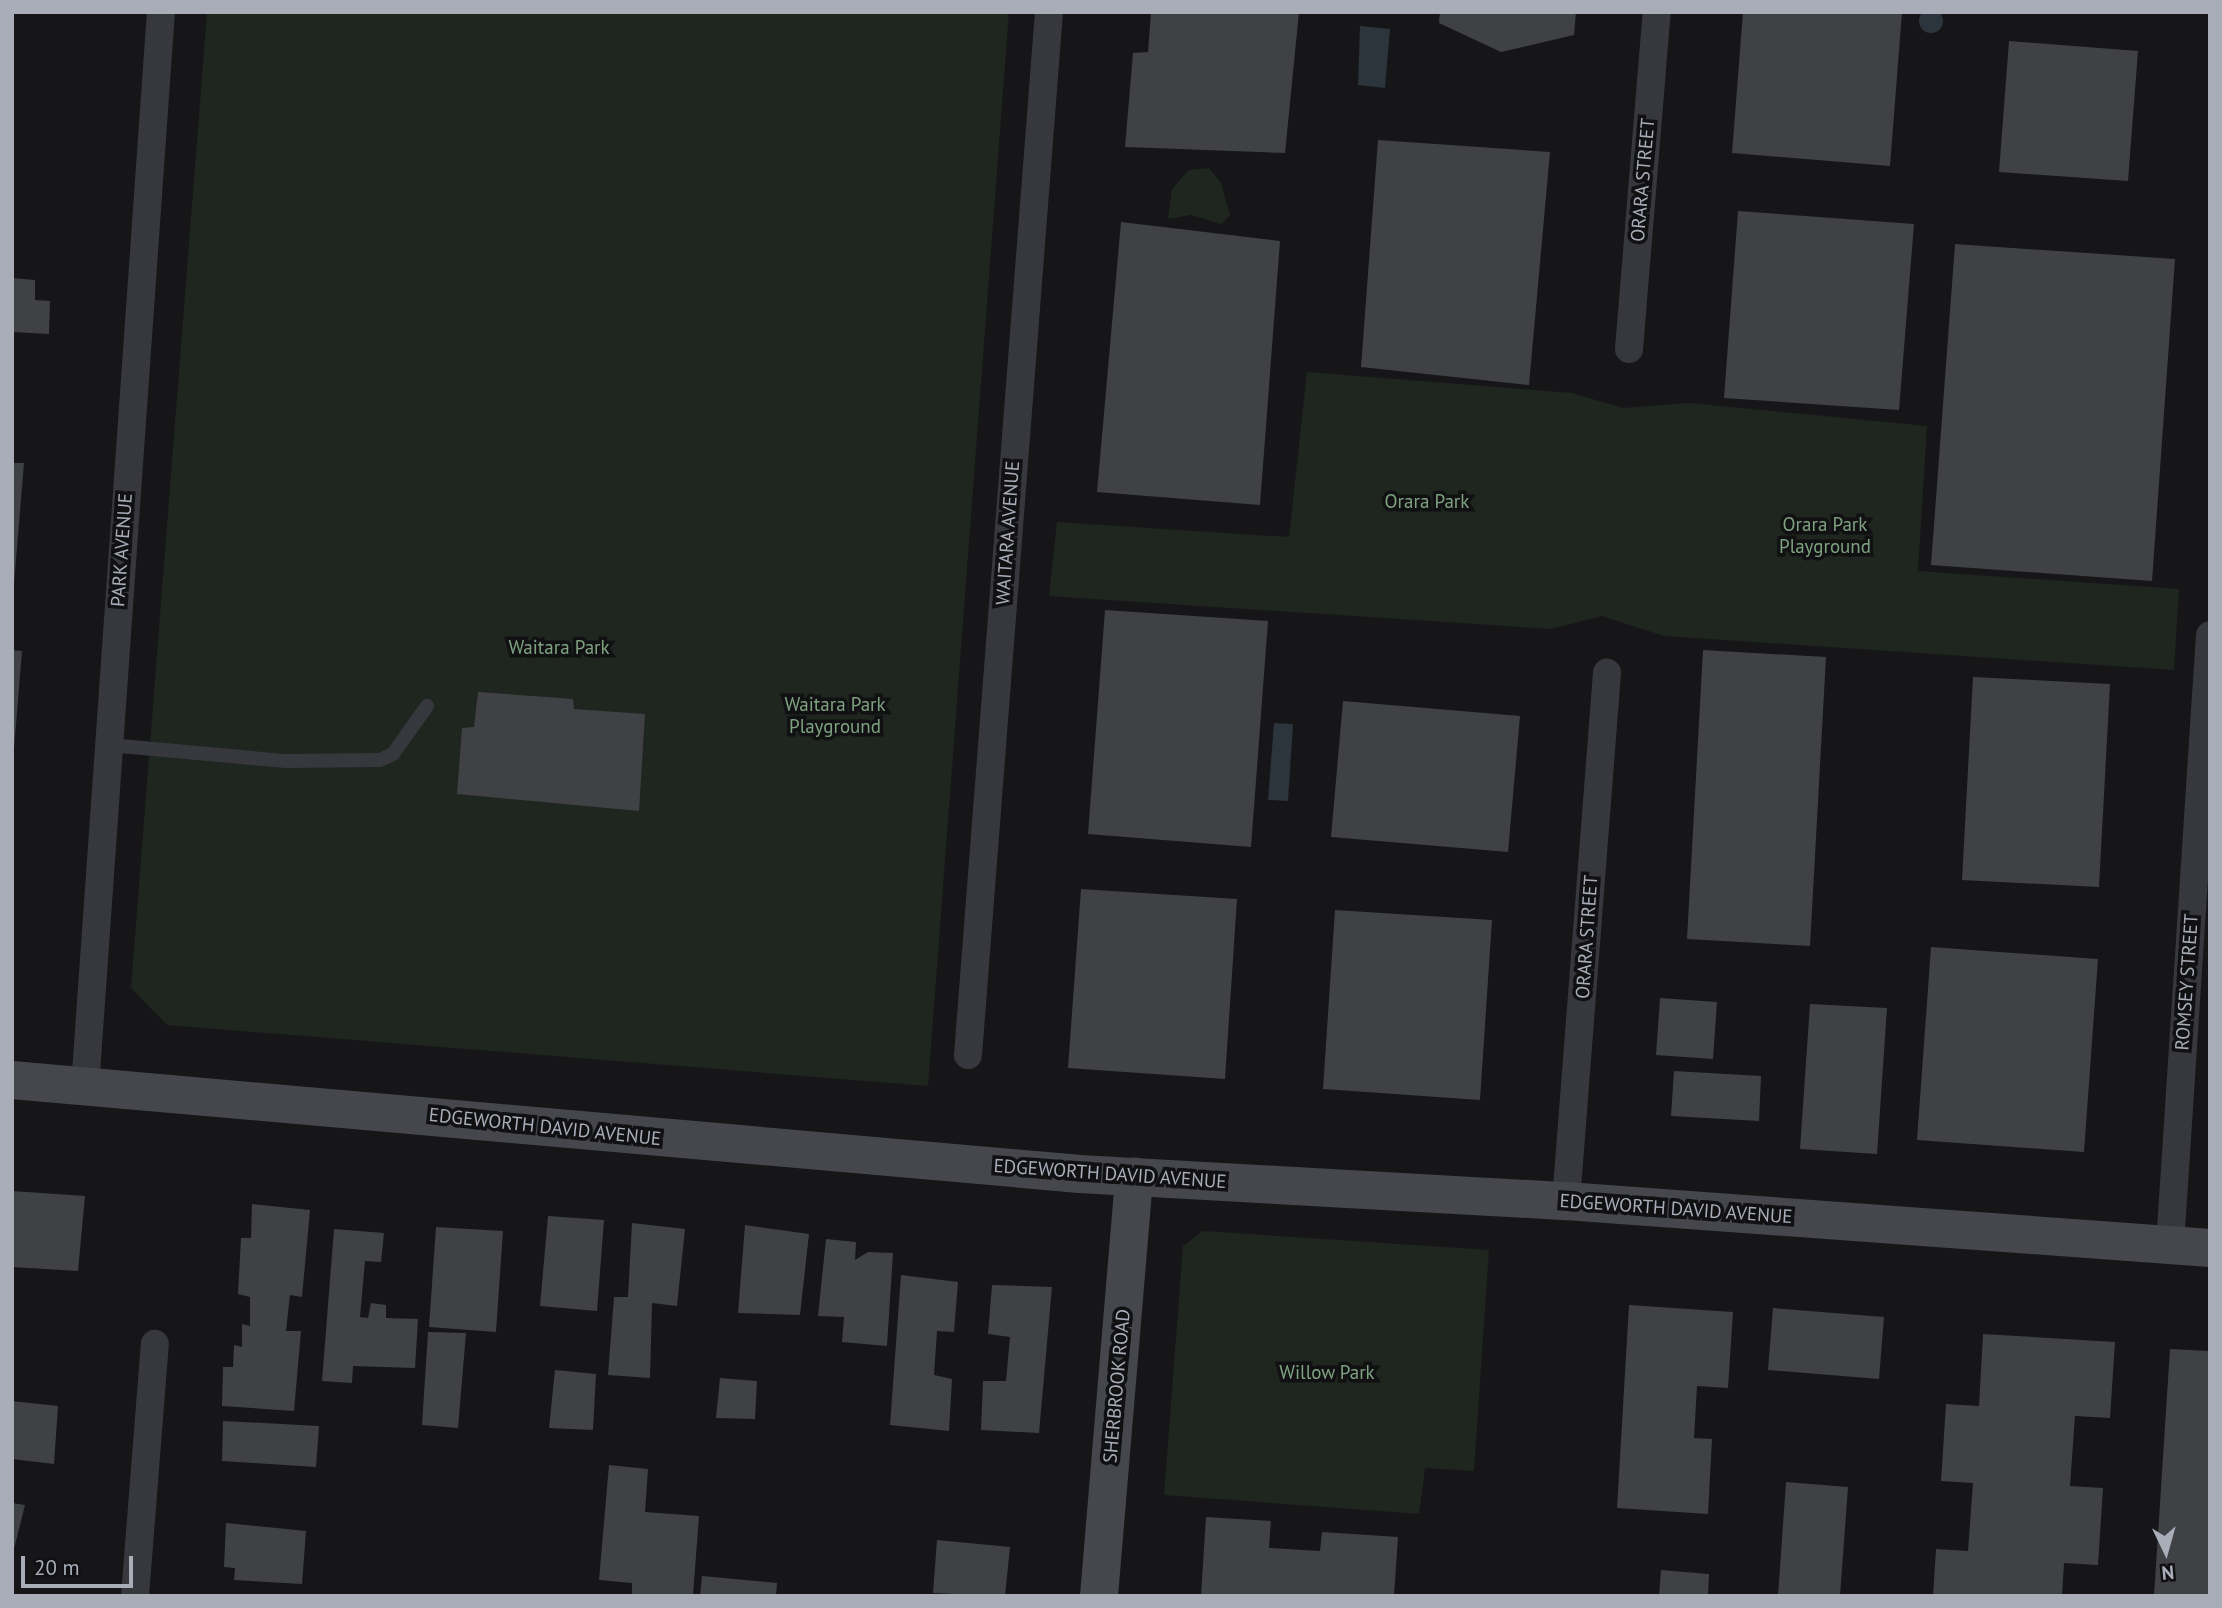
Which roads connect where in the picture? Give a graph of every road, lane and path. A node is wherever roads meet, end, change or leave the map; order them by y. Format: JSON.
{"nodes":[{"id":1,"x":161,"y":12,"type":"edge"},
{"id":2,"x":1049,"y":12,"type":"edge"},
{"id":3,"x":1657,"y":12,"type":"edge"},
{"id":4,"x":1629,"y":349,"type":"dead end"},
{"id":5,"x":2210,"y":635,"type":"edge"},
{"id":6,"x":1607,"y":673,"type":"dead end"},
{"id":7,"x":427,"y":706,"type":"dead end"},
{"id":8,"x":109,"y":746,"type":"junction"},
{"id":9,"x":968,"y":1055,"type":"dead end"},
{"id":10,"x":12,"y":1080,"type":"edge"},
{"id":11,"x":85,"y":1087,"type":"junction"},
{"id":12,"x":1134,"y":1176,"type":"junction"},
{"id":13,"x":1566,"y":1201,"type":"junction"},
{"id":14,"x":2170,"y":1245,"type":"junction"},
{"id":15,"x":2210,"y":1248,"type":"edge"},
{"id":16,"x":155,"y":1344,"type":"dead end"},
{"id":17,"x":135,"y":1596,"type":"edge"},
{"id":18,"x":1099,"y":1596,"type":"edge"}],
"edges":[{"from":1,"to":8,"type":"street","name":"PARK AVENUE"},
{"from":2,"to":9,"type":"street","name":"WAITARA AVENUE"},
{"from":3,"to":4,"type":"street","name":"ORARA STREET"},
{"from":5,"to":14,"type":"street","name":"ROMSEY STREET"},
{"from":6,"to":13,"type":"street","name":"ORARA STREET"},
{"from":7,"to":8,"type":"lane"},
{"from":8,"to":11,"type":"street","name":"PARK AVENUE"},
{"from":10,"to":11,"type":"main road","name":"EDGEWORTH DAVID AVENUE"},
{"from":11,"to":12,"type":"main road","name":"EDGEWORTH DAVID AVENUE"},
{"from":12,"to":13,"type":"main road","name":"EDGEWORTH DAVID AVENUE"},
{"from":12,"to":18,"type":"main road","name":"SHERBROOK ROAD"},
{"from":13,"to":14,"type":"main road","name":"EDGEWORTH DAVID AVENUE"},
{"from":14,"to":15,"type":"main road","name":"EDGEWORTH DAVID AVENUE"},
{"from":16,"to":17,"type":"street"}]}
